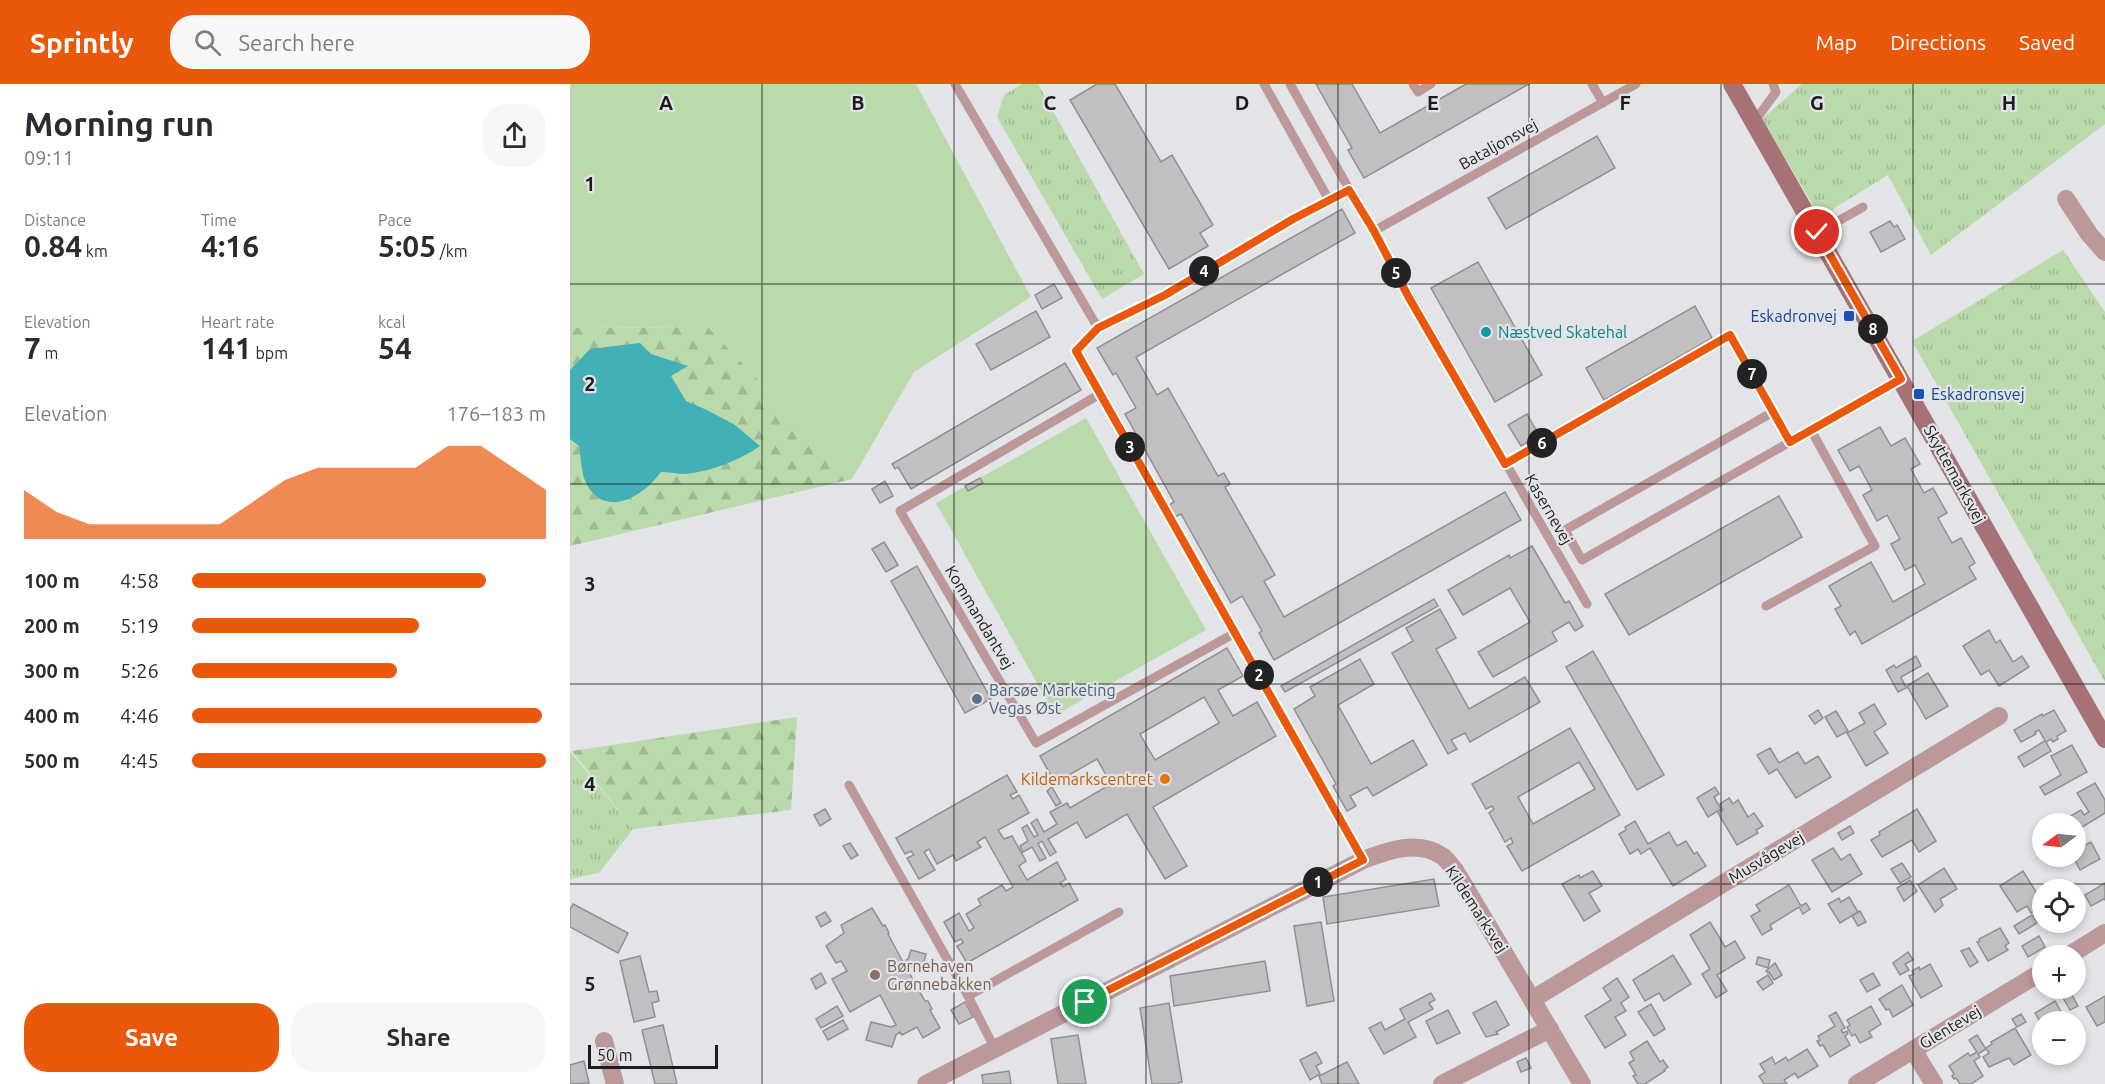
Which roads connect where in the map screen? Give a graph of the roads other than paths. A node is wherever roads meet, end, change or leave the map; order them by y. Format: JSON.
{"nodes":[{"id":1,"x":955,"y":84,"type":"edge"},
{"id":2,"x":1264,"y":84,"type":"edge"},
{"id":3,"x":1290,"y":84,"type":"edge"},
{"id":4,"x":1413,"y":84,"type":"edge"},
{"id":5,"x":1431,"y":84,"type":"edge"},
{"id":6,"x":1592,"y":84,"type":"edge"},
{"id":7,"x":1636,"y":84,"type":"edge"},
{"id":8,"x":1732,"y":84,"type":"edge"},
{"id":9,"x":1773,"y":84,"type":"edge"},
{"id":10,"x":1603,"y":103,"type":"junction"},
{"id":11,"x":1754,"y":122,"type":"junction"},
{"id":12,"x":1349,"y":190,"type":"junction"},
{"id":13,"x":2066,"y":199,"type":"dead end"},
{"id":14,"x":1329,"y":200,"type":"junction"},
{"id":15,"x":1863,"y":207,"type":"dead end"},
{"id":16,"x":1374,"y":231,"type":"junction"},
{"id":17,"x":1817,"y":232,"type":"junction"},
{"id":18,"x":2105,"y":252,"type":"edge"},
{"id":19,"x":1098,"y":328,"type":"junction"},
{"id":20,"x":1901,"y":379,"type":"junction"},
{"id":21,"x":1100,"y":394,"type":"junction"},
{"id":22,"x":1773,"y":412,"type":"junction"},
{"id":23,"x":1811,"y":430,"type":"junction"},
{"id":24,"x":1790,"y":442,"type":"junction"},
{"id":25,"x":1505,"y":464,"type":"junction"},
{"id":26,"x":1587,"y":604,"type":"dead end"},
{"id":27,"x":1766,"y":606,"type":"dead end"},
{"id":28,"x":1235,"y":633,"type":"junction"},
{"id":29,"x":2000,"y":716,"type":"dead end"},
{"id":30,"x":2105,"y":739,"type":"edge"},
{"id":31,"x":849,"y":785,"type":"dead end"},
{"id":32,"x":1363,"y":860,"type":"junction"},
{"id":33,"x":1119,"y":912,"type":"dead end"},
{"id":34,"x":2105,"y":933,"type":"edge"},
{"id":35,"x":2086,"y":945,"type":"edge"},
{"id":36,"x":2032,"y":978,"type":"edge"},
{"id":37,"x":968,"y":996,"type":"junction"},
{"id":38,"x":1533,"y":999,"type":"junction"},
{"id":39,"x":1550,"y":1029,"type":"junction"},
{"id":40,"x":604,"y":1041,"type":"dead end"},
{"id":41,"x":995,"y":1049,"type":"junction"},
{"id":42,"x":1913,"y":1050,"type":"junction"},
{"id":43,"x":615,"y":1084,"type":"edge"},
{"id":44,"x":926,"y":1084,"type":"edge"},
{"id":45,"x":1442,"y":1084,"type":"edge"},
{"id":46,"x":1582,"y":1084,"type":"edge"},
{"id":47,"x":1857,"y":1084,"type":"edge"},
{"id":48,"x":1934,"y":1084,"type":"edge"}],
"edges":[{"from":1,"to":19,"type":"lane"},
{"from":2,"to":14,"type":"lane"},
{"from":3,"to":12,"type":"lane","name":"Kasernevej"},
{"from":4,"to":5,"type":"lane"},
{"from":6,"to":10,"type":"lane"},
{"from":7,"to":10,"type":"lane","name":"Bataljonsvej"},
{"from":8,"to":11,"type":"street","name":"Skyttemarksvej"},
{"from":9,"to":11,"type":"lane"},
{"from":10,"to":16,"type":"lane","name":"Bataljonsvej"},
{"from":11,"to":17,"type":"street","name":"Skyttemarksvej"},
{"from":12,"to":14,"type":"lane"},
{"from":12,"to":16,"type":"lane","name":"Kasernevej"},
{"from":13,"to":18,"type":"street"},
{"from":14,"to":19,"type":"lane"},
{"from":15,"to":17,"type":"lane"},
{"from":16,"to":25,"type":"lane","name":"Kasernevej"},
{"from":17,"to":20,"type":"street","name":"Skyttemarksvej"},
{"from":19,"to":21,"type":"lane"},
{"from":20,"to":23,"type":"lane"},
{"from":20,"to":30,"type":"street","name":"Skyttemarksvej"},
{"from":21,"to":28,"type":"lane"},
{"from":21,"to":28,"type":"lane","name":"Kommandantvej"},
{"from":22,"to":24,"type":"lane"},
{"from":22,"to":24,"type":"lane"},
{"from":22,"to":25,"type":"lane"},
{"from":23,"to":24,"type":"lane"},
{"from":23,"to":27,"type":"lane"},
{"from":25,"to":26,"type":"lane","name":"Kasernevej"},
{"from":28,"to":32,"type":"lane"},
{"from":29,"to":38,"type":"street","name":"Musvågevej"},
{"from":31,"to":37,"type":"lane"},
{"from":32,"to":38,"type":"street","name":"Kildemarksvej"},
{"from":32,"to":41,"type":"street","name":"Kildemarksvej"},
{"from":33,"to":37,"type":"lane"},
{"from":34,"to":35,"type":"street"},
{"from":36,"to":42,"type":"street","name":"Glentevej"},
{"from":37,"to":41,"type":"lane"},
{"from":38,"to":39,"type":"street","name":"Kildemarksvej"},
{"from":39,"to":45,"type":"street"},
{"from":39,"to":46,"type":"street","name":"Kildemarksvej"},
{"from":40,"to":43,"type":"street"},
{"from":41,"to":44,"type":"street","name":"Kildemarksvej"},
{"from":42,"to":47,"type":"street","name":"Glentevej"},
{"from":42,"to":48,"type":"street"}]}
